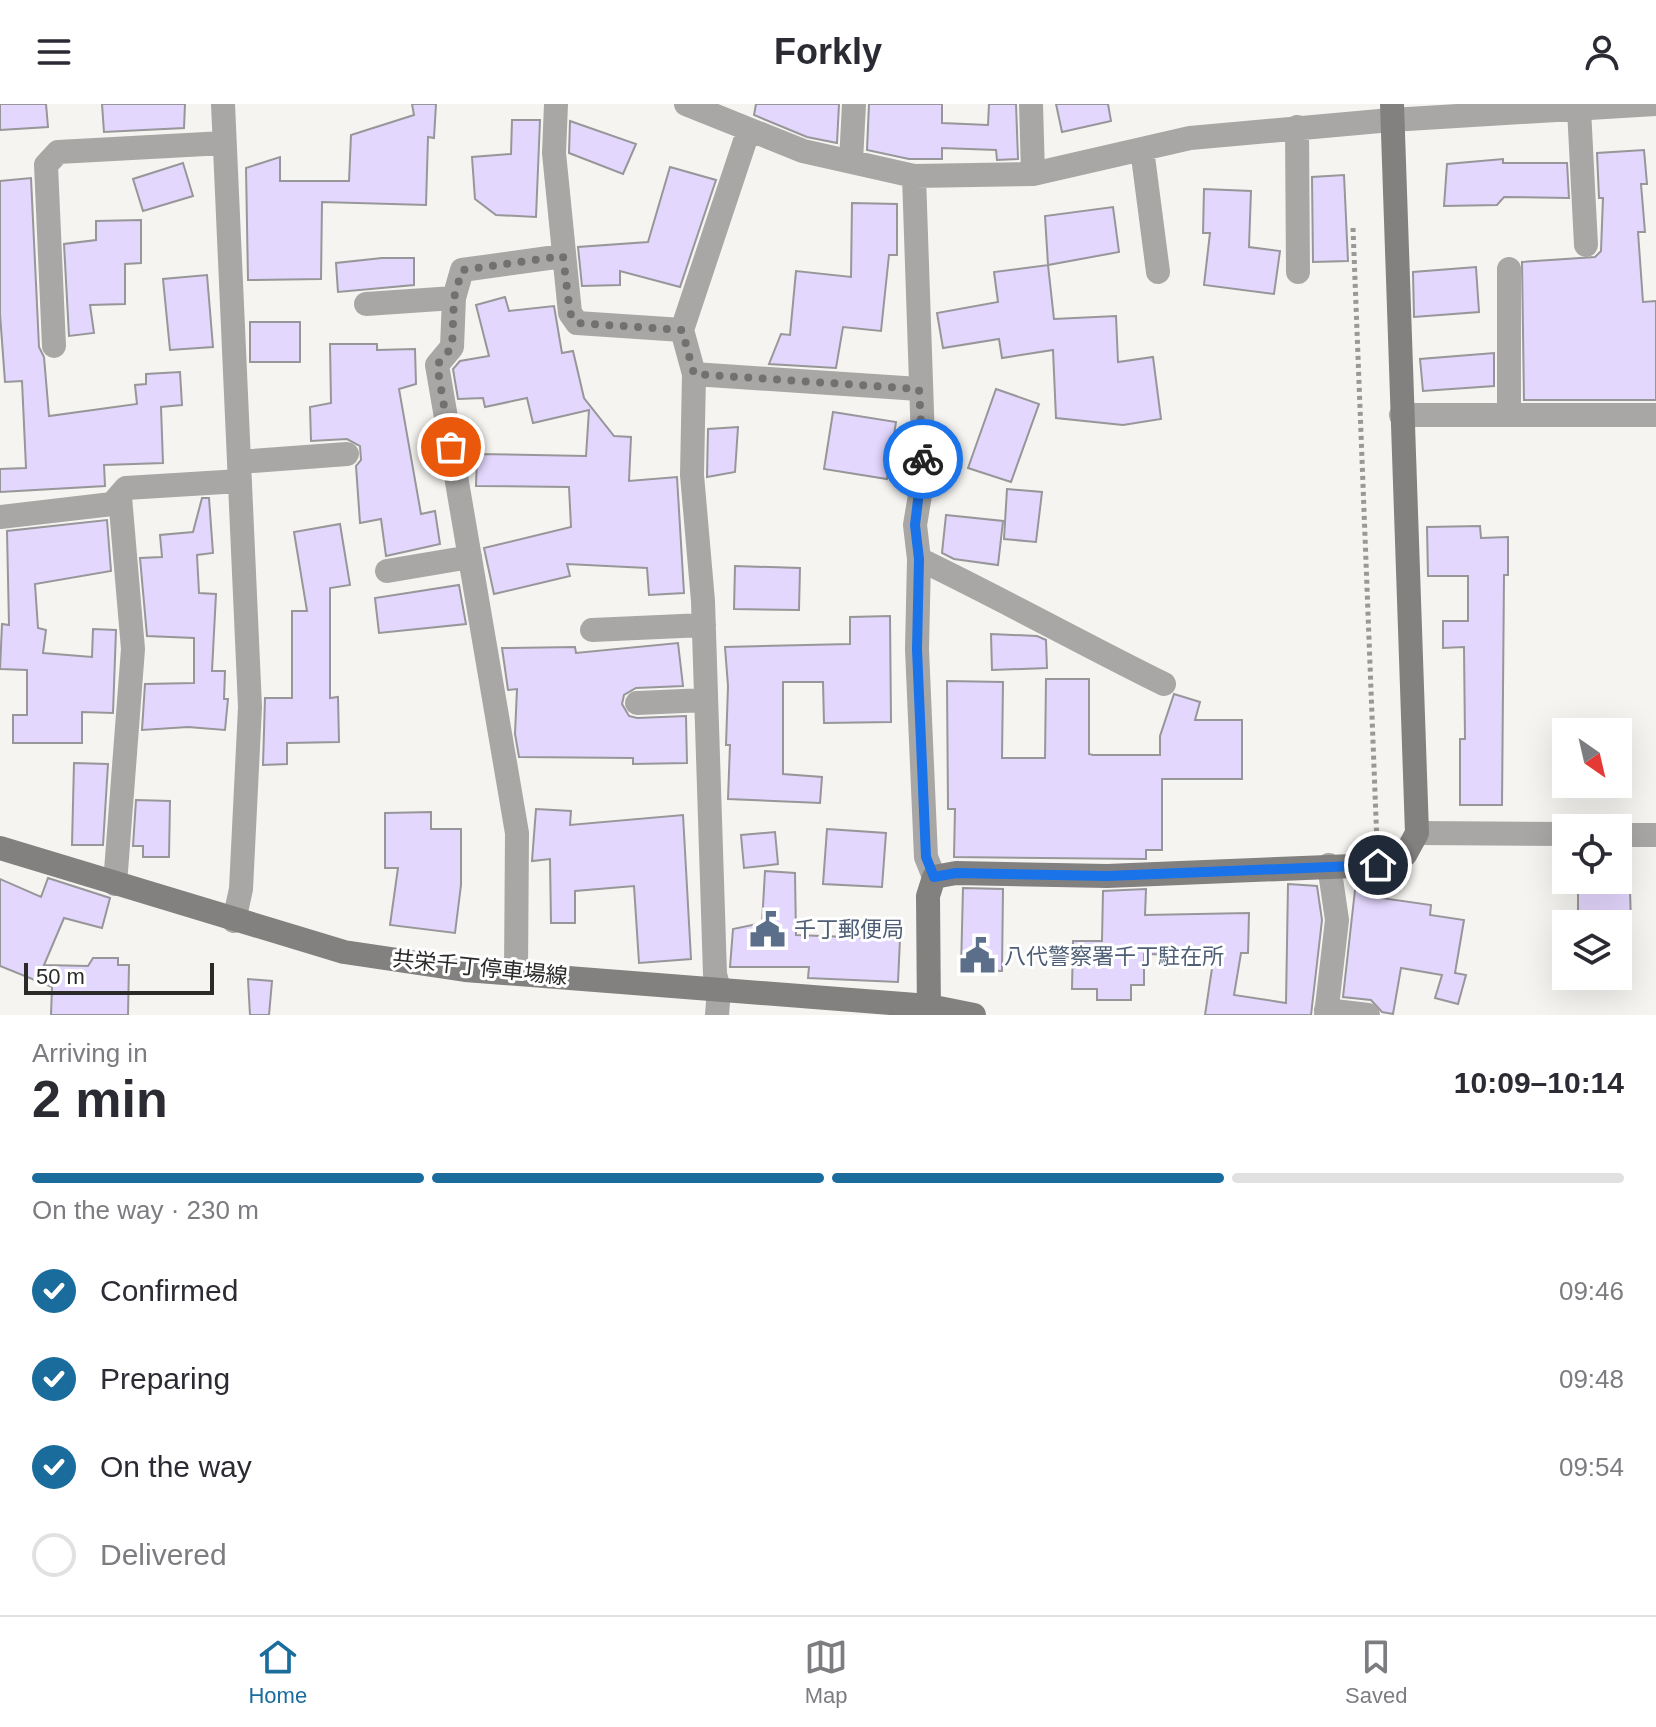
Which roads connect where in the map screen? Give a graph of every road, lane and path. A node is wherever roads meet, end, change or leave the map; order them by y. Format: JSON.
{"nodes":[{"id":1,"x":223,"y":104,"type":"edge"},
{"id":2,"x":556,"y":104,"type":"edge"},
{"id":3,"x":686,"y":104,"type":"edge"},
{"id":4,"x":854,"y":104,"type":"edge"},
{"id":5,"x":1031,"y":104,"type":"edge"},
{"id":6,"x":1656,"y":104,"type":"edge"},
{"id":7,"x":1579,"y":109,"type":"junction"},
{"id":8,"x":1392,"y":112,"type":"edge"},
{"id":9,"x":1297,"y":127,"type":"junction"},
{"id":10,"x":748,"y":132,"type":"junction"},
{"id":11,"x":224,"y":143,"type":"junction"},
{"id":12,"x":1142,"y":149,"type":"junction"},
{"id":13,"x":851,"y":161,"type":"junction"},
{"id":14,"x":1033,"y":174,"type":"junction"},
{"id":15,"x":914,"y":176,"type":"junction"},
{"id":16,"x":1353,"y":228,"type":"dead end"},
{"id":17,"x":1586,"y":245,"type":"dead end"},
{"id":18,"x":563,"y":256,"type":"junction"},
{"id":19,"x":1509,"y":269,"type":"dead end"},
{"id":20,"x":1158,"y":272,"type":"dead end"},
{"id":21,"x":1298,"y":272,"type":"dead end"},
{"id":22,"x":454,"y":298,"type":"junction"},
{"id":23,"x":366,"y":304,"type":"dead end"},
{"id":24,"x":682,"y":330,"type":"junction"},
{"id":25,"x":54,"y":346,"type":"dead end"},
{"id":26,"x":694,"y":374,"type":"junction"},
{"id":27,"x":919,"y":389,"type":"junction"},
{"id":28,"x":1401,"y":415,"type":"junction"},
{"id":29,"x":1509,"y":415,"type":"junction"},
{"id":30,"x":1656,"y":415,"type":"edge"},
{"id":31,"x":347,"y":454,"type":"dead end"},
{"id":32,"x":240,"y":472,"type":"junction"},
{"id":33,"x":120,"y":497,"type":"junction"},
{"id":34,"x":0,"y":517,"type":"edge"},
{"id":35,"x":470,"y":557,"type":"junction"},
{"id":36,"x":919,"y":559,"type":"junction"},
{"id":37,"x":387,"y":571,"type":"dead end"},
{"id":38,"x":704,"y":625,"type":"junction"},
{"id":39,"x":592,"y":630,"type":"dead end"},
{"id":40,"x":1164,"y":684,"type":"dead end"},
{"id":41,"x":706,"y":700,"type":"junction"},
{"id":42,"x":637,"y":703,"type":"dead end"},
{"id":43,"x":1417,"y":833,"type":"junction"},
{"id":44,"x":1552,"y":834,"type":"edge"},
{"id":45,"x":1632,"y":835,"type":"edge"},
{"id":46,"x":1656,"y":835,"type":"edge"},
{"id":47,"x":0,"y":848,"type":"edge"},
{"id":48,"x":1329,"y":865,"type":"junction"},
{"id":49,"x":1378,"y":865,"type":"junction"},
{"id":50,"x":934,"y":877,"type":"junction"},
{"id":51,"x":115,"y":884,"type":"junction"},
{"id":52,"x":234,"y":921,"type":"junction"},
{"id":53,"x":516,"y":972,"type":"junction"},
{"id":54,"x":719,"y":989,"type":"junction"},
{"id":55,"x":929,"y":1011,"type":"edge"},
{"id":56,"x":1326,"y":1012,"type":"edge"},
{"id":57,"x":717,"y":1015,"type":"edge"},
{"id":58,"x":974,"y":1015,"type":"edge"},
{"id":59,"x":1368,"y":1015,"type":"edge"}],
"edges":[{"from":1,"to":11,"type":"street"},
{"from":2,"to":18,"type":"street"},
{"from":3,"to":10,"type":"street"},
{"from":4,"to":13,"type":"street"},
{"from":5,"to":14,"type":"street"},
{"from":6,"to":7,"type":"street"},
{"from":7,"to":8,"type":"street"},
{"from":7,"to":17,"type":"street"},
{"from":8,"to":9,"type":"street"},
{"from":8,"to":28,"type":"street"},
{"from":9,"to":12,"type":"street"},
{"from":9,"to":21,"type":"street"},
{"from":10,"to":13,"type":"street"},
{"from":10,"to":24,"type":"street"},
{"from":11,"to":25,"type":"street"},
{"from":11,"to":32,"type":"street"},
{"from":12,"to":14,"type":"street"},
{"from":12,"to":20,"type":"street"},
{"from":13,"to":15,"type":"street"},
{"from":14,"to":15,"type":"street"},
{"from":15,"to":27,"type":"street"},
{"from":16,"to":49,"type":"path"},
{"from":18,"to":22,"type":"street"},
{"from":18,"to":24,"type":"street"},
{"from":19,"to":29,"type":"street"},
{"from":22,"to":23,"type":"street"},
{"from":22,"to":35,"type":"street"},
{"from":24,"to":26,"type":"street"},
{"from":26,"to":27,"type":"street"},
{"from":26,"to":38,"type":"street"},
{"from":27,"to":36,"type":"street"},
{"from":28,"to":29,"type":"street"},
{"from":28,"to":43,"type":"street"},
{"from":29,"to":30,"type":"street"},
{"from":31,"to":32,"type":"street"},
{"from":32,"to":33,"type":"street"},
{"from":32,"to":52,"type":"street"},
{"from":33,"to":34,"type":"street"},
{"from":33,"to":51,"type":"street"},
{"from":35,"to":37,"type":"street"},
{"from":35,"to":53,"type":"street"},
{"from":36,"to":40,"type":"street"},
{"from":36,"to":50,"type":"street"},
{"from":38,"to":39,"type":"street"},
{"from":38,"to":41,"type":"street"},
{"from":41,"to":42,"type":"street"},
{"from":41,"to":54,"type":"street"},
{"from":43,"to":44,"type":"street"},
{"from":43,"to":49,"type":"street"},
{"from":45,"to":46,"type":"street"},
{"from":47,"to":51,"type":"street","name":"共栄千丁停車場線"},
{"from":48,"to":49,"type":"street"},
{"from":48,"to":50,"type":"street"},
{"from":48,"to":56,"type":"street"},
{"from":50,"to":55,"type":"street"},
{"from":51,"to":52,"type":"street","name":"共栄千丁停車場線"},
{"from":52,"to":53,"type":"street","name":"共栄千丁停車場線"},
{"from":53,"to":54,"type":"street","name":"共栄千丁停車場線"},
{"from":54,"to":55,"type":"street","name":"共栄千丁停車場線"},
{"from":54,"to":57,"type":"street"},
{"from":55,"to":58,"type":"street","name":"共栄千丁停車場線"},
{"from":56,"to":59,"type":"street"}]}
